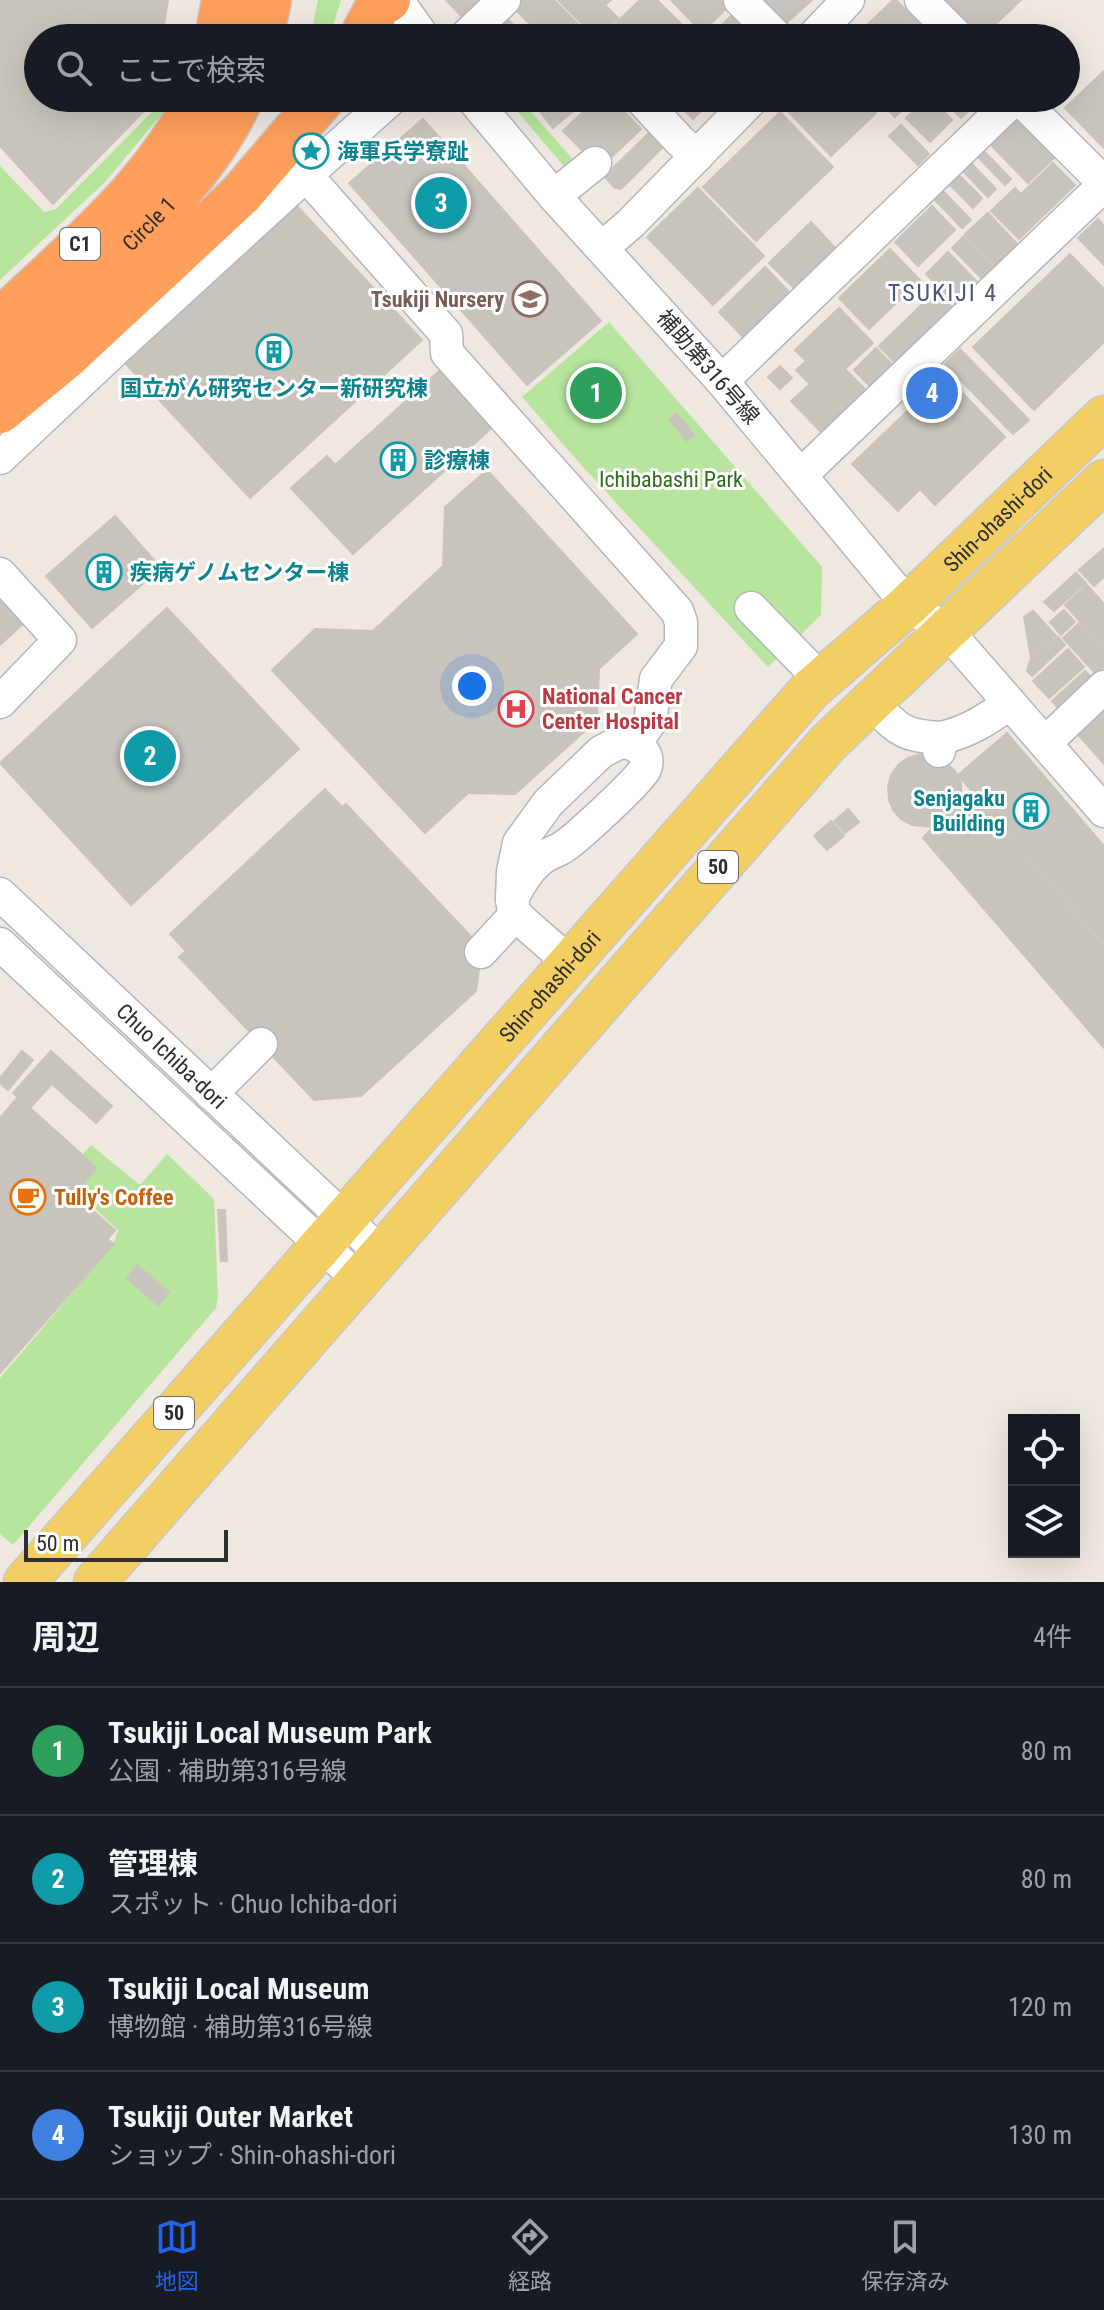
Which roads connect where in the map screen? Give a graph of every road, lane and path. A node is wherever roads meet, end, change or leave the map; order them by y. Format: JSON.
{"nodes":[{"id":1,"x":269,"y":0,"type":"edge"},
{"id":2,"x":388,"y":0,"type":"edge"},
{"id":3,"x":397,"y":0,"type":"edge"},
{"id":4,"x":504,"y":0,"type":"edge"},
{"id":5,"x":740,"y":0,"type":"edge"},
{"id":6,"x":848,"y":0,"type":"edge"},
{"id":7,"x":921,"y":0,"type":"edge"},
{"id":8,"x":264,"y":24,"type":"edge"},
{"id":9,"x":368,"y":24,"type":"edge"},
{"id":10,"x":414,"y":24,"type":"edge"},
{"id":11,"x":479,"y":24,"type":"edge"},
{"id":12,"x":764,"y":24,"type":"edge"},
{"id":13,"x":825,"y":24,"type":"edge"},
{"id":14,"x":945,"y":24,"type":"edge"},
{"id":15,"x":190,"y":112,"type":"edge"},
{"id":16,"x":234,"y":112,"type":"edge"},
{"id":17,"x":311,"y":112,"type":"edge"},
{"id":18,"x":376,"y":112,"type":"edge"},
{"id":19,"x":484,"y":112,"type":"edge"},
{"id":20,"x":653,"y":112,"type":"edge"},
{"id":21,"x":739,"y":112,"type":"edge"},
{"id":22,"x":1002,"y":112,"type":"edge"},
{"id":23,"x":1031,"y":112,"type":"edge"},
{"id":24,"x":697,"y":156,"type":"junction"},
{"id":25,"x":595,"y":163,"type":"dead end"},
{"id":26,"x":306,"y":175,"type":"junction"},
{"id":27,"x":1104,"y":184,"type":"edge"},
{"id":28,"x":554,"y":196,"type":"junction"},
{"id":29,"x":602,"y":248,"type":"junction"},
{"id":30,"x":0,"y":321,"type":"edge"},
{"id":31,"x":0,"y":366,"type":"edge"},
{"id":32,"x":722,"y":381,"type":"junction"},
{"id":33,"x":0,"y":411,"type":"edge"},
{"id":34,"x":1104,"y":417,"type":"edge"},
{"id":35,"x":0,"y":458,"type":"edge"},
{"id":36,"x":801,"y":475,"type":"junction"},
{"id":37,"x":1104,"y":481,"type":"edge"},
{"id":38,"x":0,"y":574,"type":"edge"},
{"id":39,"x":908,"y":605,"type":"junction"},
{"id":40,"x":751,"y":608,"type":"dead end"},
{"id":41,"x":947,"y":631,"type":"junction"},
{"id":42,"x":821,"y":680,"type":"junction"},
{"id":43,"x":1104,"y":687,"type":"edge"},
{"id":44,"x":0,"y":702,"type":"edge"},
{"id":45,"x":871,"y":702,"type":"junction"},
{"id":46,"x":1010,"y":703,"type":"junction"},
{"id":47,"x":1045,"y":743,"type":"junction"},
{"id":48,"x":635,"y":744,"type":"junction"},
{"id":49,"x":1104,"y":811,"type":"edge"},
{"id":50,"x":0,"y":894,"type":"edge"},
{"id":51,"x":514,"y":906,"type":"junction"},
{"id":52,"x":0,"y":944,"type":"edge"},
{"id":53,"x":481,"y":952,"type":"dead end"},
{"id":54,"x":569,"y":962,"type":"junction"},
{"id":55,"x":261,"y":1044,"type":"dead end"},
{"id":56,"x":211,"y":1094,"type":"junction"},
{"id":57,"x":333,"y":1232,"type":"junction"},
{"id":58,"x":372,"y":1268,"type":"junction"},
{"id":59,"x":25,"y":1582,"type":"edge"},
{"id":60,"x":95,"y":1582,"type":"edge"}],
"edges":[{"from":1,"to":8,"type":"highway"},
{"from":2,"to":9,"type":"highway"},
{"from":3,"to":10,"type":"street"},
{"from":4,"to":11,"type":"street"},
{"from":5,"to":12,"type":"street"},
{"from":6,"to":13,"type":"street"},
{"from":7,"to":14,"type":"street"},
{"from":15,"to":30,"type":"highway","name":"Circle 1","number":"C1"},
{"from":16,"to":31,"type":"highway","name":"Circle 1"},
{"from":17,"to":33,"type":"highway"},
{"from":18,"to":26,"type":"street"},
{"from":19,"to":28,"type":"street","name":"補助第316号線"},
{"from":20,"to":24,"type":"street"},
{"from":21,"to":24,"type":"street"},
{"from":22,"to":32,"type":"street"},
{"from":23,"to":27,"type":"street"},
{"from":24,"to":29,"type":"street"},
{"from":25,"to":28,"type":"street"},
{"from":26,"to":35,"type":"street"},
{"from":26,"to":48,"type":"street"},
{"from":27,"to":36,"type":"street"},
{"from":28,"to":29,"type":"street","name":"補助第316号線"},
{"from":29,"to":32,"type":"street","name":"補助第316号線"},
{"from":32,"to":36,"type":"street","name":"補助第316号線"},
{"from":34,"to":39,"type":"main road","name":"Shin-ohashi-dori","number":"50"},
{"from":36,"to":39,"type":"street","name":"補助第316号線"},
{"from":37,"to":41,"type":"main road","name":"Shin-ohashi-dori","number":"50"},
{"from":38,"to":44,"type":"street"},
{"from":39,"to":41,"type":"street","name":"補助第316号線"},
{"from":39,"to":42,"type":"main road","name":"Shin-ohashi-dori","number":"50"},
{"from":40,"to":42,"type":"street"},
{"from":41,"to":45,"type":"main road","name":"Shin-ohashi-dori","number":"50"},
{"from":41,"to":46,"type":"street","name":"補助第316号線"},
{"from":42,"to":54,"type":"main road","name":"Shin-ohashi-dori","number":"50"},
{"from":43,"to":47,"type":"street"},
{"from":45,"to":46,"type":"street"},
{"from":45,"to":58,"type":"main road","name":"Shin-ohashi-dori","number":"50"},
{"from":46,"to":47,"type":"street","name":"補助第316号線"},
{"from":47,"to":49,"type":"street","name":"補助第316号線"},
{"from":48,"to":51,"type":"street"},
{"from":48,"to":51,"type":"street"},
{"from":50,"to":56,"type":"street","name":"Chuo Ichiba-dori"},
{"from":51,"to":53,"type":"street"},
{"from":51,"to":54,"type":"street"},
{"from":52,"to":57,"type":"street","name":"Chuo Ichiba-dori"},
{"from":54,"to":57,"type":"main road","name":"Shin-ohashi-dori","number":"50"},
{"from":55,"to":56,"type":"street"},
{"from":56,"to":57,"type":"street","name":"Chuo Ichiba-dori"},
{"from":57,"to":58,"type":"street"},
{"from":57,"to":59,"type":"main road","name":"Shin-ohashi-dori","number":"50"},
{"from":58,"to":60,"type":"main road","name":"Shin-ohashi-dori","number":"50"}]}
